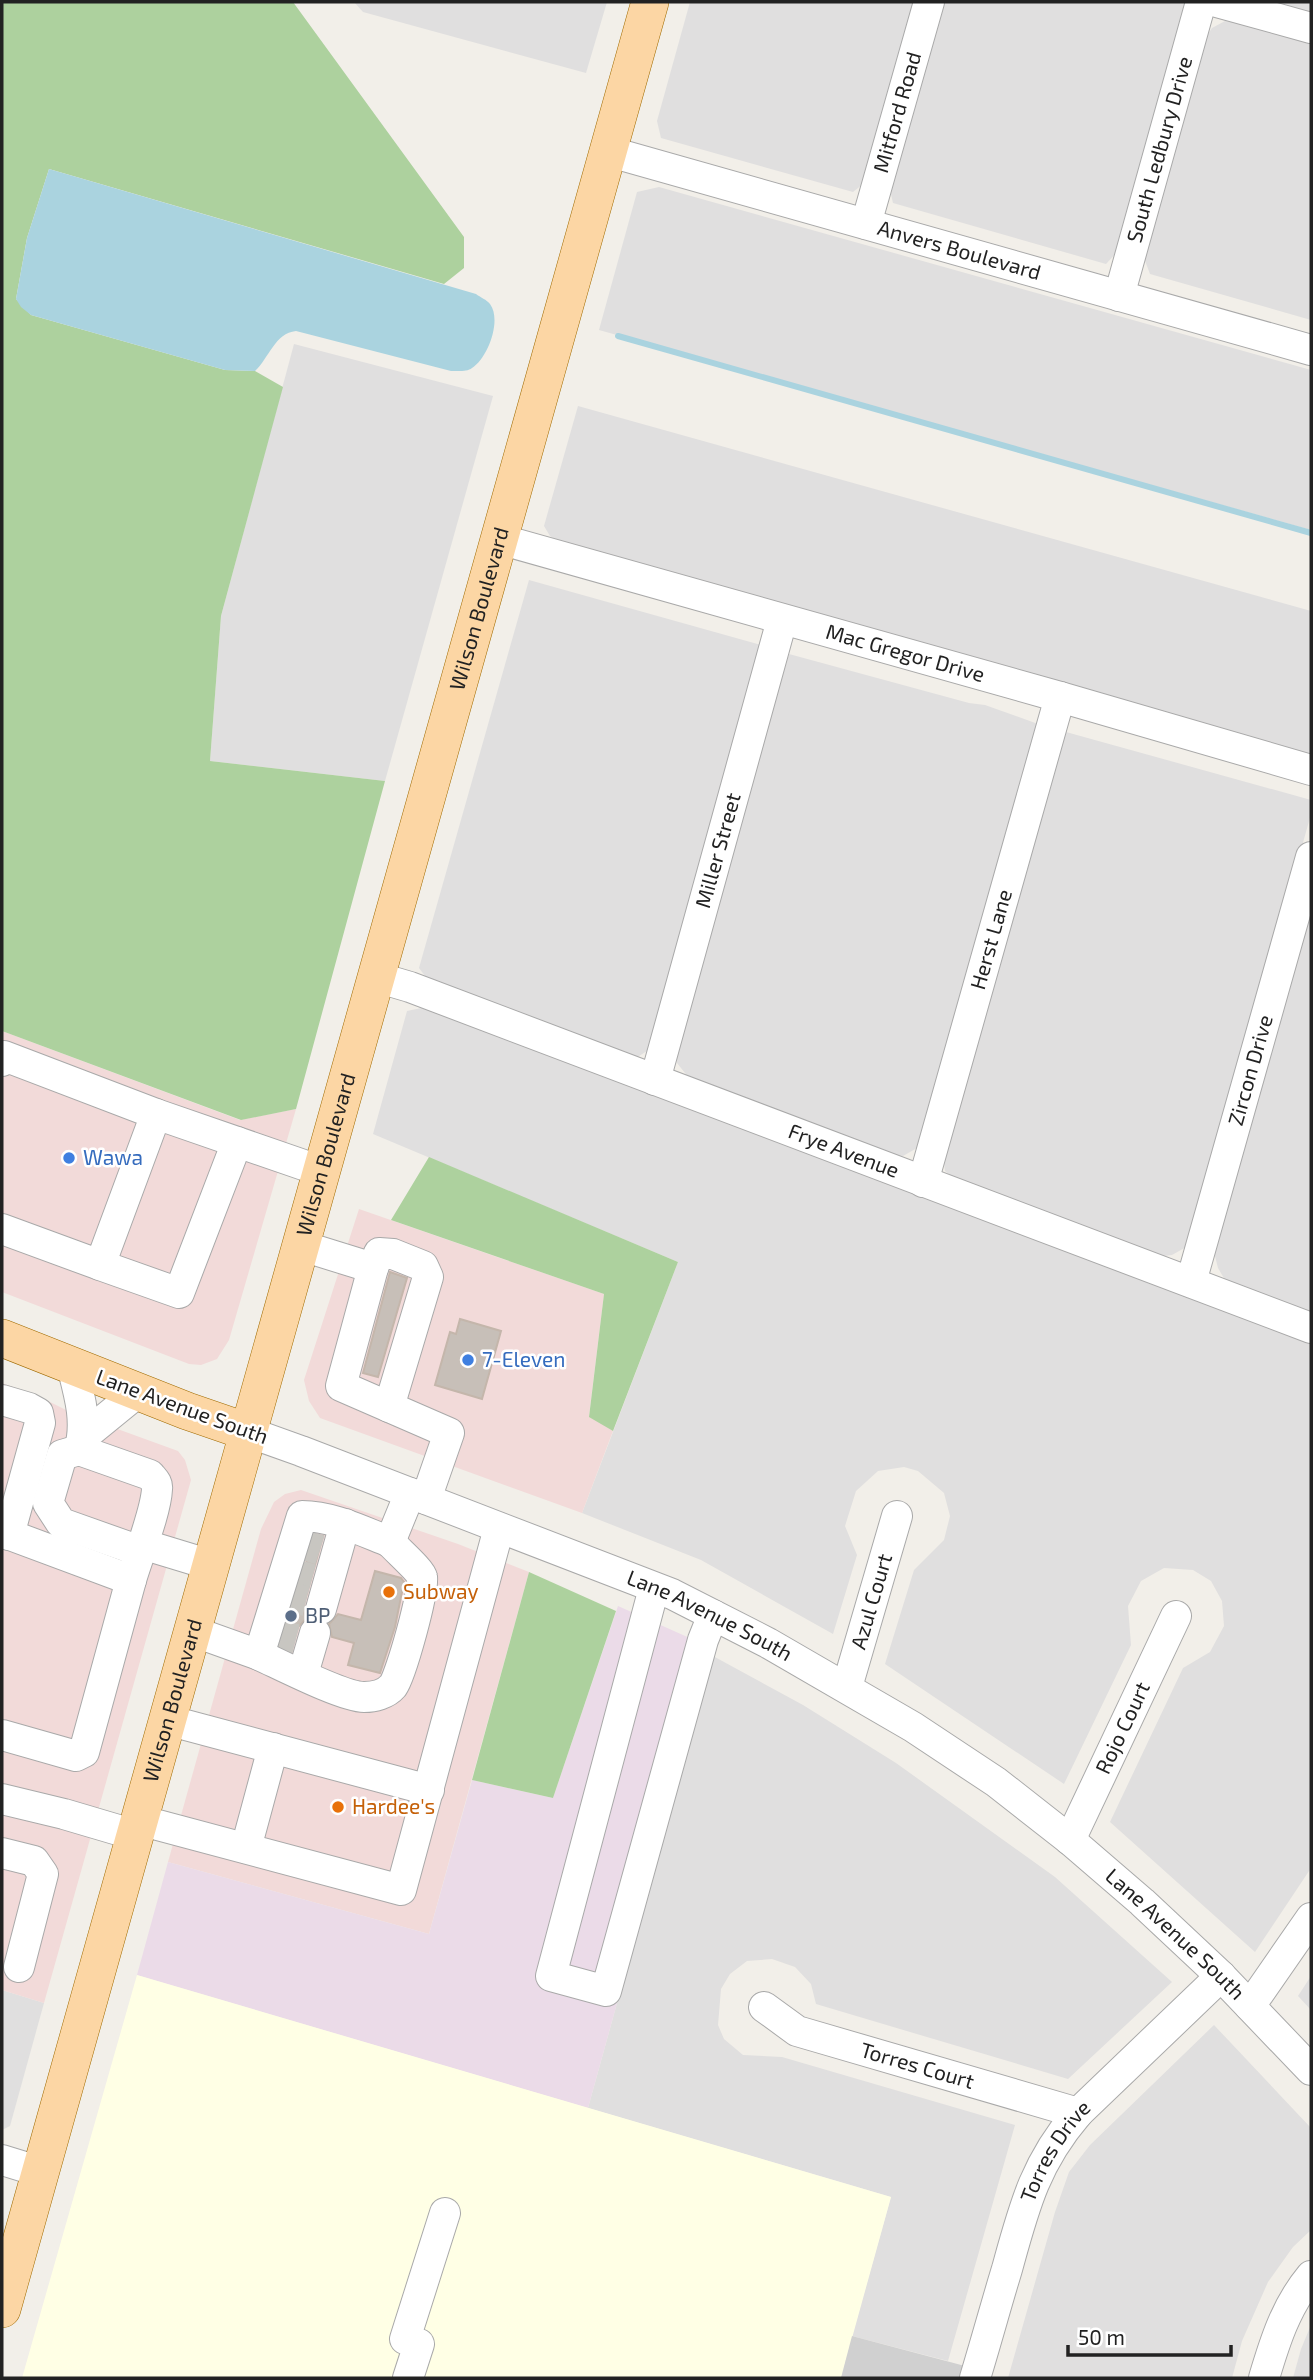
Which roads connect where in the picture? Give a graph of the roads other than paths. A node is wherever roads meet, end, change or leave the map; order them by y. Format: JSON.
{"nodes":[{"id":1,"x":649,"y":2,"type":"edge"},
{"id":2,"x":929,"y":2,"type":"edge"},
{"id":3,"x":1201,"y":2,"type":"edge"},
{"id":4,"x":1217,"y":2,"type":"edge"},
{"id":5,"x":1311,"y":28,"type":"edge"},
{"id":6,"x":607,"y":151,"type":"junction"},
{"id":7,"x":866,"y":224,"type":"junction"},
{"id":8,"x":1119,"y":296,"type":"junction"},
{"id":9,"x":1311,"y":350,"type":"edge"},
{"id":10,"x":499,"y":540,"type":"junction"},
{"id":11,"x":782,"y":620,"type":"junction"},
{"id":12,"x":1060,"y":697,"type":"junction"},
{"id":13,"x":1311,"y":770,"type":"edge"},
{"id":14,"x":1311,"y":857,"type":"edge"},
{"id":15,"x":376,"y":977,"type":"junction"},
{"id":16,"x":2,"y":1061,"type":"edge"},
{"id":17,"x":655,"y":1080,"type":"junction"},
{"id":18,"x":156,"y":1114,"type":"junction"},
{"id":19,"x":237,"y":1142,"type":"junction"},
{"id":20,"x":321,"y":1171,"type":"junction"},
{"id":21,"x":923,"y":1182,"type":"junction"},
{"id":22,"x":2,"y":1229,"type":"edge"},
{"id":23,"x":299,"y":1245,"type":"junction"},
{"id":24,"x":100,"y":1265,"type":"junction"},
{"id":25,"x":373,"y":1268,"type":"junction"},
{"id":26,"x":1191,"y":1282,"type":"junction"},
{"id":27,"x":1311,"y":1328,"type":"edge"},
{"id":28,"x":2,"y":1338,"type":"edge"},
{"id":29,"x":72,"y":1366,"type":"junction"},
{"id":30,"x":138,"y":1392,"type":"junction"},
{"id":31,"x":2,"y":1400,"type":"edge"},
{"id":32,"x":389,"y":1407,"type":"junction"},
{"id":33,"x":248,"y":1432,"type":"junction"},
{"id":34,"x":81,"y":1443,"type":"junction"},
{"id":35,"x":418,"y":1496,"type":"junction"},
{"id":36,"x":897,"y":1516,"type":"dead end"},
{"id":37,"x":345,"y":1524,"type":"junction"},
{"id":38,"x":499,"y":1528,"type":"junction"},
{"id":39,"x":5,"y":1533,"type":"edge"},
{"id":40,"x":390,"y":1542,"type":"junction"},
{"id":41,"x":141,"y":1548,"type":"junction"},
{"id":42,"x":211,"y":1565,"type":"junction"},
{"id":43,"x":131,"y":1580,"type":"junction"},
{"id":44,"x":654,"y":1588,"type":"junction"},
{"id":45,"x":300,"y":1597,"type":"junction"},
{"id":46,"x":713,"y":1615,"type":"junction"},
{"id":47,"x":1176,"y":1616,"type":"dead end"},
{"id":48,"x":192,"y":1631,"type":"junction"},
{"id":49,"x":303,"y":1674,"type":"junction"},
{"id":50,"x":847,"y":1688,"type":"junction"},
{"id":51,"x":167,"y":1720,"type":"junction"},
{"id":52,"x":2,"y":1735,"type":"edge"},
{"id":53,"x":273,"y":1748,"type":"junction"},
{"id":54,"x":429,"y":1790,"type":"junction"},
{"id":55,"x":2,"y":1799,"type":"edge"},
{"id":56,"x":137,"y":1827,"type":"junction"},
{"id":57,"x":1070,"y":1840,"type":"junction"},
{"id":58,"x":246,"y":1848,"type":"junction"},
{"id":59,"x":2,"y":1853,"type":"edge"},
{"id":60,"x":1311,"y":1918,"type":"edge"},
{"id":61,"x":19,"y":1967,"type":"dead end"},
{"id":62,"x":1220,"y":1976,"type":"junction"},
{"id":63,"x":1250,"y":2006,"type":"junction"},
{"id":64,"x":764,"y":2007,"type":"dead end"},
{"id":65,"x":1311,"y":2070,"type":"edge"},
{"id":66,"x":1078,"y":2113,"type":"junction"},
{"id":67,"x":2,"y":2160,"type":"edge"},
{"id":68,"x":41,"y":2172,"type":"junction"},
{"id":69,"x":445,"y":2213,"type":"dead end"},
{"id":70,"x":1311,"y":2276,"type":"edge"},
{"id":71,"x":2,"y":2309,"type":"edge"},
{"id":72,"x":408,"y":2378,"type":"edge"},
{"id":73,"x":975,"y":2378,"type":"edge"},
{"id":74,"x":1264,"y":2378,"type":"edge"}],
"edges":[{"from":1,"to":6,"type":"main road","name":"Wilson Boulevard"},
{"from":2,"to":7,"type":"street","name":"Mitford Road"},
{"from":3,"to":8,"type":"street","name":"South Ledbury Drive"},
{"from":4,"to":5,"type":"street"},
{"from":6,"to":7,"type":"street","name":"Anvers Boulevard"},
{"from":6,"to":10,"type":"main road","name":"Wilson Boulevard"},
{"from":7,"to":8,"type":"street","name":"Anvers Boulevard"},
{"from":8,"to":9,"type":"street","name":"Anvers Boulevard"},
{"from":10,"to":11,"type":"street","name":"Mac Gregor Drive"},
{"from":10,"to":15,"type":"main road","name":"Wilson Boulevard"},
{"from":11,"to":12,"type":"street","name":"Mac Gregor Drive"},
{"from":11,"to":17,"type":"street","name":"Miller Street"},
{"from":12,"to":13,"type":"street","name":"Mac Gregor Drive"},
{"from":12,"to":21,"type":"street","name":"Herst Lane"},
{"from":14,"to":26,"type":"street","name":"Zircon Drive"},
{"from":15,"to":17,"type":"street","name":"Frye Avenue"},
{"from":15,"to":20,"type":"main road","name":"Wilson Boulevard"},
{"from":16,"to":18,"type":"street"},
{"from":17,"to":21,"type":"street","name":"Frye Avenue"},
{"from":18,"to":19,"type":"street"},
{"from":18,"to":24,"type":"street"},
{"from":19,"to":20,"type":"street"},
{"from":19,"to":24,"type":"street"},
{"from":20,"to":23,"type":"main road","name":"Wilson Boulevard"},
{"from":21,"to":26,"type":"street","name":"Frye Avenue"},
{"from":22,"to":24,"type":"street"},
{"from":23,"to":25,"type":"street"},
{"from":23,"to":33,"type":"main road","name":"Wilson Boulevard"},
{"from":25,"to":32,"type":"street"},
{"from":25,"to":32,"type":"street"},
{"from":26,"to":27,"type":"street","name":"Frye Avenue"},
{"from":28,"to":29,"type":"main road","name":"Lane Avenue South"},
{"from":29,"to":30,"type":"main road","name":"Lane Avenue South"},
{"from":29,"to":34,"type":"street"},
{"from":30,"to":33,"type":"main road","name":"Lane Avenue South"},
{"from":30,"to":34,"type":"street"},
{"from":31,"to":39,"type":"street"},
{"from":32,"to":35,"type":"street"},
{"from":33,"to":35,"type":"street","name":"Lane Avenue South"},
{"from":33,"to":42,"type":"main road","name":"Wilson Boulevard"},
{"from":34,"to":41,"type":"street"},
{"from":34,"to":41,"type":"street"},
{"from":35,"to":38,"type":"street","name":"Lane Avenue South"},
{"from":35,"to":40,"type":"street"},
{"from":36,"to":50,"type":"street","name":"Azul Court"},
{"from":37,"to":40,"type":"street"},
{"from":37,"to":45,"type":"street"},
{"from":37,"to":45,"type":"street"},
{"from":38,"to":44,"type":"street","name":"Lane Avenue South"},
{"from":38,"to":54,"type":"street"},
{"from":39,"to":43,"type":"street"},
{"from":40,"to":49,"type":"street"},
{"from":41,"to":42,"type":"street"},
{"from":41,"to":43,"type":"street"},
{"from":42,"to":48,"type":"main road","name":"Wilson Boulevard"},
{"from":43,"to":52,"type":"street"},
{"from":44,"to":46,"type":"street","name":"Lane Avenue South"},
{"from":44,"to":46,"type":"street"},
{"from":45,"to":48,"type":"street"},
{"from":45,"to":49,"type":"street"},
{"from":45,"to":49,"type":"street"},
{"from":46,"to":50,"type":"street","name":"Lane Avenue South"},
{"from":47,"to":57,"type":"street","name":"Rojo Court"},
{"from":48,"to":51,"type":"main road","name":"Wilson Boulevard"},
{"from":50,"to":57,"type":"street","name":"Lane Avenue South"},
{"from":51,"to":53,"type":"street"},
{"from":51,"to":56,"type":"main road","name":"Wilson Boulevard"},
{"from":53,"to":54,"type":"street"},
{"from":53,"to":58,"type":"street"},
{"from":54,"to":58,"type":"street"},
{"from":55,"to":56,"type":"street"},
{"from":56,"to":58,"type":"street"},
{"from":56,"to":68,"type":"main road","name":"Wilson Boulevard"},
{"from":57,"to":62,"type":"street","name":"Lane Avenue South"},
{"from":59,"to":61,"type":"street"},
{"from":60,"to":63,"type":"street"},
{"from":62,"to":63,"type":"street","name":"Lane Avenue South"},
{"from":62,"to":66,"type":"street","name":"Torres Drive"},
{"from":63,"to":65,"type":"street","name":"Lane Avenue South"},
{"from":64,"to":66,"type":"street","name":"Torres Court"},
{"from":66,"to":73,"type":"street","name":"Torres Drive"},
{"from":67,"to":68,"type":"street"},
{"from":68,"to":71,"type":"main road","name":"Wilson Boulevard"},
{"from":69,"to":72,"type":"street"},
{"from":70,"to":74,"type":"street"}]}
